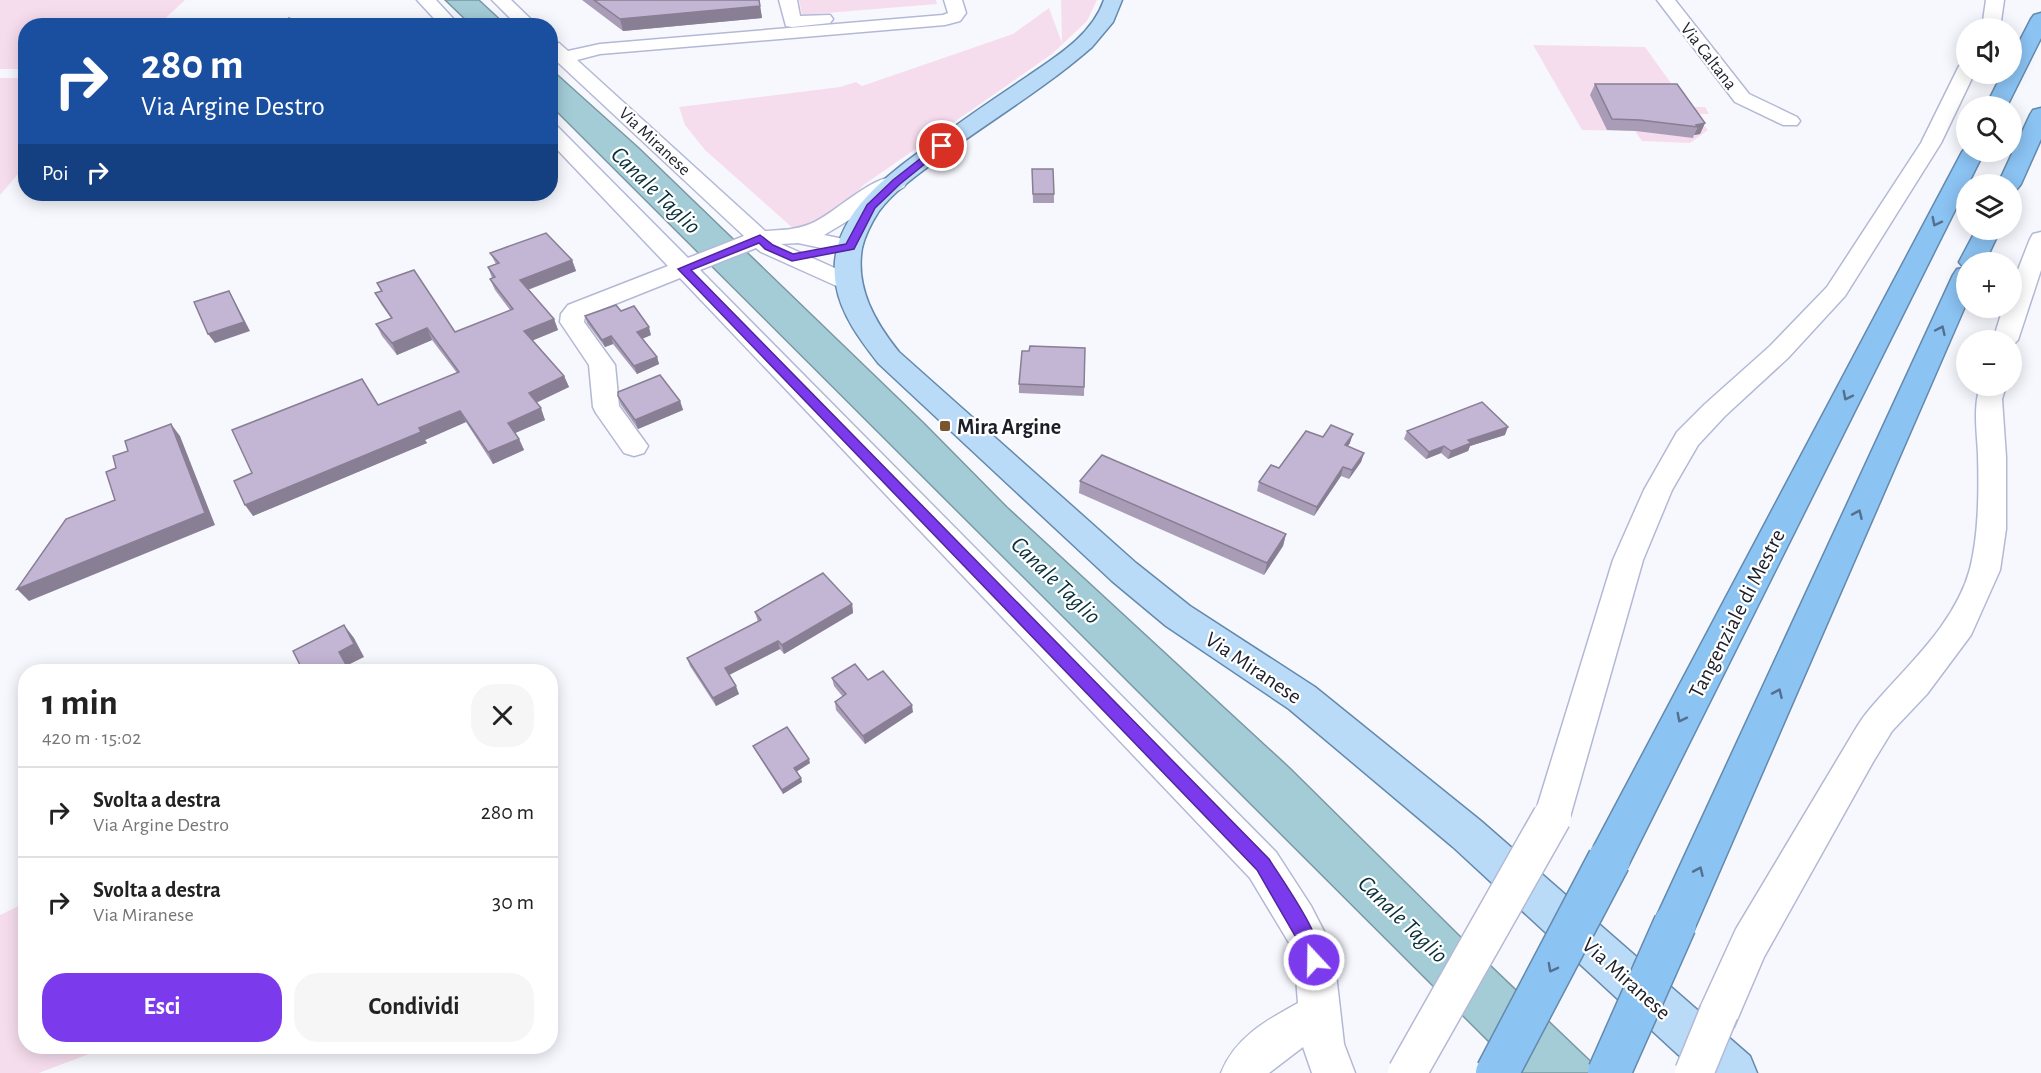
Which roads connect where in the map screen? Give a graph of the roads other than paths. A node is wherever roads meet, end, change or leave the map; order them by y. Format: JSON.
{"nodes":[{"id":1,"x":426,"y":0,"type":"edge"},
{"id":2,"x":501,"y":0,"type":"edge"},
{"id":3,"x":788,"y":0,"type":"edge"},
{"id":4,"x":1113,"y":0,"type":"edge"},
{"id":5,"x":1666,"y":0,"type":"edge"},
{"id":6,"x":1995,"y":0,"type":"edge"},
{"id":7,"x":951,"y":9,"type":"edge"},
{"id":8,"x":443,"y":18,"type":"edge"},
{"id":9,"x":520,"y":18,"type":"edge"},
{"id":10,"x":1992,"y":18,"type":"edge"},
{"id":11,"x":2041,"y":19,"type":"edge"},
{"id":12,"x":558,"y":51,"type":"edge"},
{"id":13,"x":558,"y":52,"type":"edge"},
{"id":14,"x":1959,"y":84,"type":"edge"},
{"id":15,"x":2001,"y":96,"type":"edge"},
{"id":16,"x":1774,"y":114,"type":"dead end"},
{"id":17,"x":2041,"y":115,"type":"edge"},
{"id":18,"x":558,"y":138,"type":"edge"},
{"id":19,"x":1968,"y":162,"type":"edge"},
{"id":20,"x":2014,"y":174,"type":"edge"},
{"id":21,"x":896,"y":182,"type":"junction"},
{"id":22,"x":2041,"y":239,"type":"edge"},
{"id":23,"x":754,"y":241,"type":"junction"},
{"id":24,"x":795,"y":247,"type":"junction"},
{"id":25,"x":850,"y":247,"type":"junction"},
{"id":26,"x":693,"y":266,"type":"junction"},
{"id":27,"x":849,"y":283,"type":"junction"},
{"id":28,"x":1956,"y":297,"type":"edge"},
{"id":29,"x":2008,"y":330,"type":"edge"},
{"id":30,"x":1990,"y":396,"type":"edge"},
{"id":31,"x":634,"y":446,"type":"dead end"},
{"id":32,"x":1318,"y":1016,"type":"junction"},
{"id":33,"x":1242,"y":1073,"type":"edge"},
{"id":34,"x":1334,"y":1073,"type":"edge"},
{"id":35,"x":1407,"y":1073,"type":"edge"},
{"id":36,"x":1497,"y":1073,"type":"edge"},
{"id":37,"x":1609,"y":1073,"type":"edge"},
{"id":38,"x":1694,"y":1073,"type":"edge"},
{"id":39,"x":1733,"y":1073,"type":"edge"}],
"edges":[{"from":1,"to":8,"type":"street"},
{"from":2,"to":9,"type":"street"},
{"from":3,"to":7,"type":"street"},
{"from":4,"to":21,"type":"main road"},
{"from":5,"to":16,"type":"street","name":"Via Caltana"},
{"from":6,"to":10,"type":"street"},
{"from":7,"to":12,"type":"street"},
{"from":11,"to":15,"type":"highway"},
{"from":13,"to":23,"type":"street","name":"Via Miranese"},
{"from":14,"to":35,"type":"street","bridge":true},
{"from":17,"to":20,"type":"highway"},
{"from":18,"to":26,"type":"street"},
{"from":19,"to":36,"type":"highway","name":"Tangenziale di Mestre","one_way":true,"bridge":true},
{"from":21,"to":24,"type":"street"},
{"from":21,"to":25,"type":"main road"},
{"from":22,"to":29,"type":"street"},
{"from":23,"to":24,"type":"street","name":"Via Miranese"},
{"from":23,"to":26,"type":"street"},
{"from":24,"to":25,"type":"street"},
{"from":24,"to":27,"type":"street","name":"Via Miranese"},
{"from":25,"to":27,"type":"main road"},
{"from":26,"to":31,"type":"street"},
{"from":26,"to":32,"type":"street"},
{"from":27,"to":39,"type":"main road","name":"Via Miranese"},
{"from":37,"to":28,"type":"highway","one_way":true,"bridge":true},
{"from":30,"to":38,"type":"street","bridge":true},
{"from":32,"to":33,"type":"street"},
{"from":32,"to":34,"type":"street"}]}
